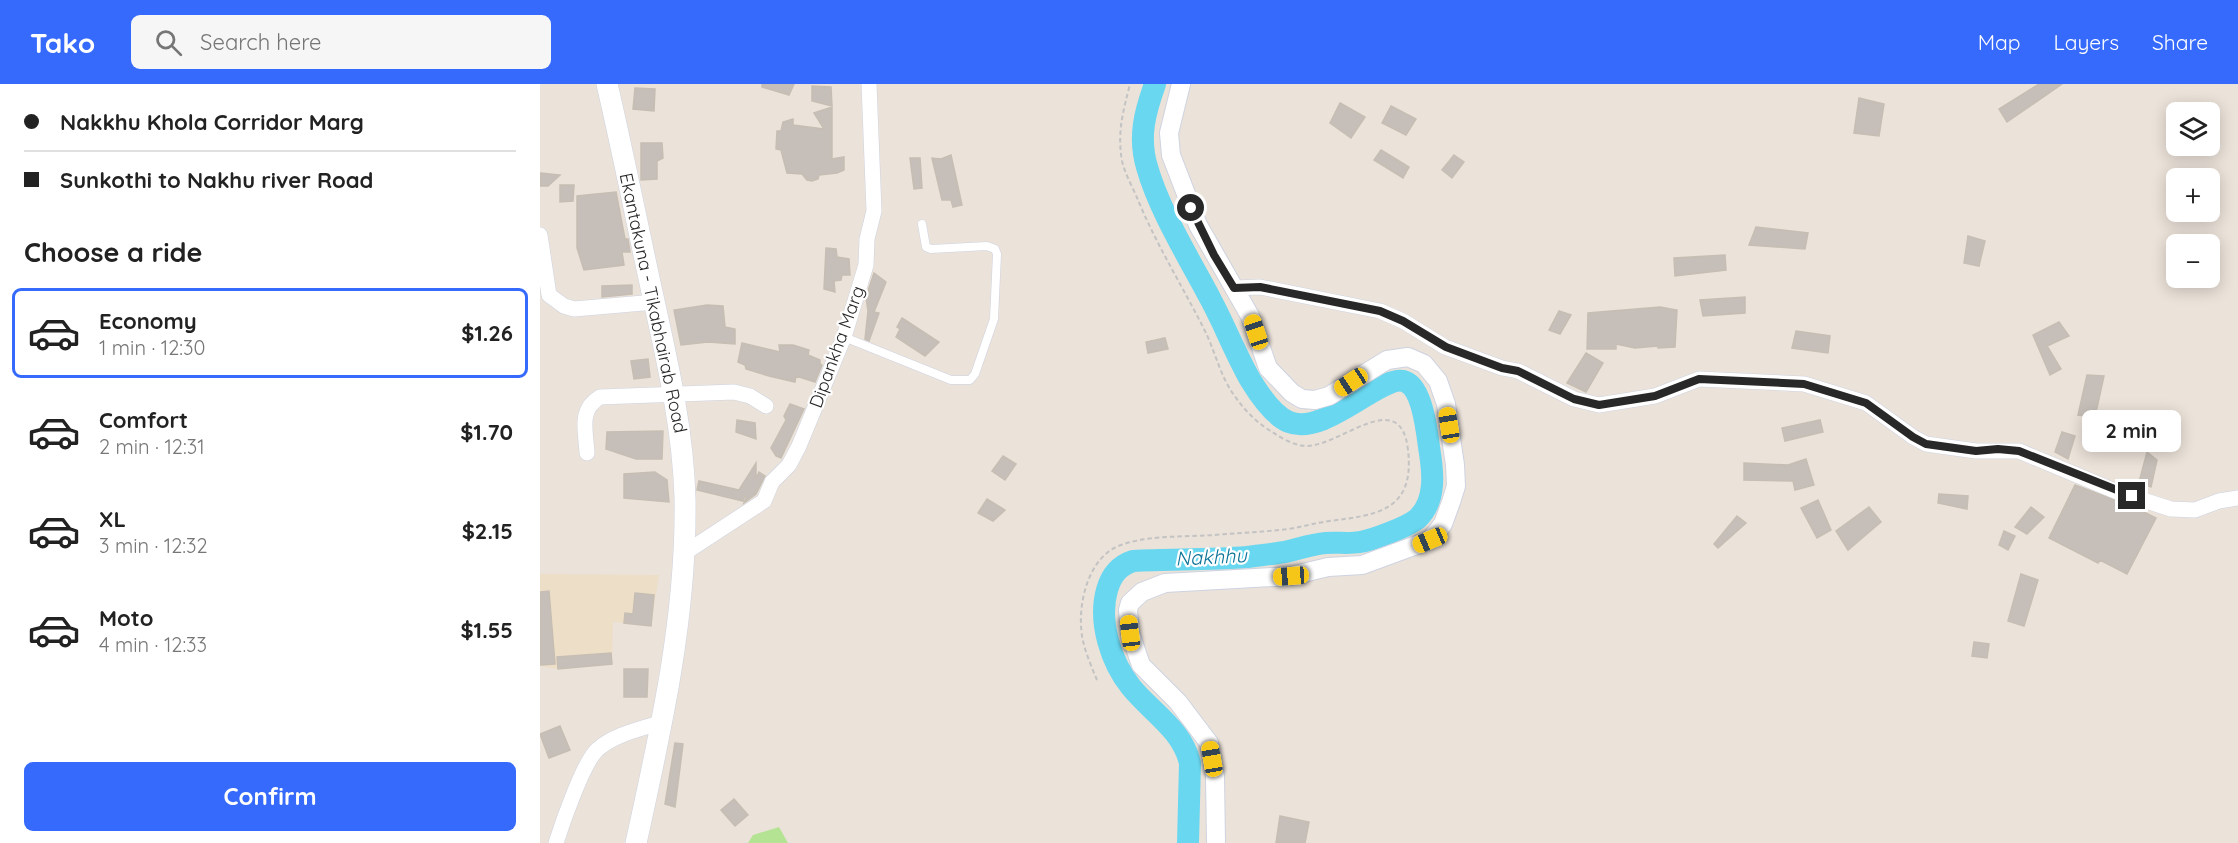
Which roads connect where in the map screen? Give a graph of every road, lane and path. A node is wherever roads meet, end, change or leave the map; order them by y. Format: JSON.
{"nodes":[{"id":1,"x":607,"y":84,"type":"edge"},
{"id":2,"x":869,"y":84,"type":"edge"},
{"id":3,"x":1130,"y":84,"type":"edge"},
{"id":4,"x":1181,"y":84,"type":"edge"},
{"id":5,"x":922,"y":224,"type":"dead end"},
{"id":6,"x":540,"y":235,"type":"edge"},
{"id":7,"x":1234,"y":288,"type":"junction"},
{"id":8,"x":544,"y":295,"type":"edge"},
{"id":9,"x":654,"y":302,"type":"junction"},
{"id":10,"x":844,"y":337,"type":"junction"},
{"id":11,"x":674,"y":395,"type":"junction"},
{"id":12,"x":766,"y":406,"type":"dead end"},
{"id":13,"x":586,"y":453,"type":"dead end"},
{"id":14,"x":2238,"y":498,"type":"edge"},
{"id":15,"x":683,"y":554,"type":"junction"},
{"id":16,"x":1097,"y":680,"type":"dead end"},
{"id":17,"x":662,"y":722,"type":"junction"},
{"id":18,"x":556,"y":843,"type":"edge"},
{"id":19,"x":636,"y":843,"type":"edge"},
{"id":20,"x":1216,"y":843,"type":"edge"}],
"edges":[{"from":1,"to":9,"type":"main road","name":"Ekantakuna - Tikabhairab Road"},
{"from":2,"to":10,"type":"street","name":"Dipankha Marg"},
{"from":3,"to":16,"type":"path"},
{"from":4,"to":7,"type":"street"},
{"from":5,"to":10,"type":"lane"},
{"from":6,"to":8,"type":"street"},
{"from":7,"to":14,"type":"street"},
{"from":7,"to":20,"type":"street"},
{"from":8,"to":9,"type":"street"},
{"from":9,"to":11,"type":"main road","name":"Ekantakuna - Tikabhairab Road"},
{"from":10,"to":15,"type":"street","name":"Dipankha Marg"},
{"from":11,"to":12,"type":"street"},
{"from":11,"to":13,"type":"street"},
{"from":11,"to":15,"type":"main road","name":"Ekantakuna - Tikabhairab Road"},
{"from":15,"to":17,"type":"main road","name":"Ekantakuna - Tikabhairab Road"},
{"from":17,"to":18,"type":"street"},
{"from":17,"to":19,"type":"main road","name":"Ekantakuna - Tikabhairab Road"}]}
